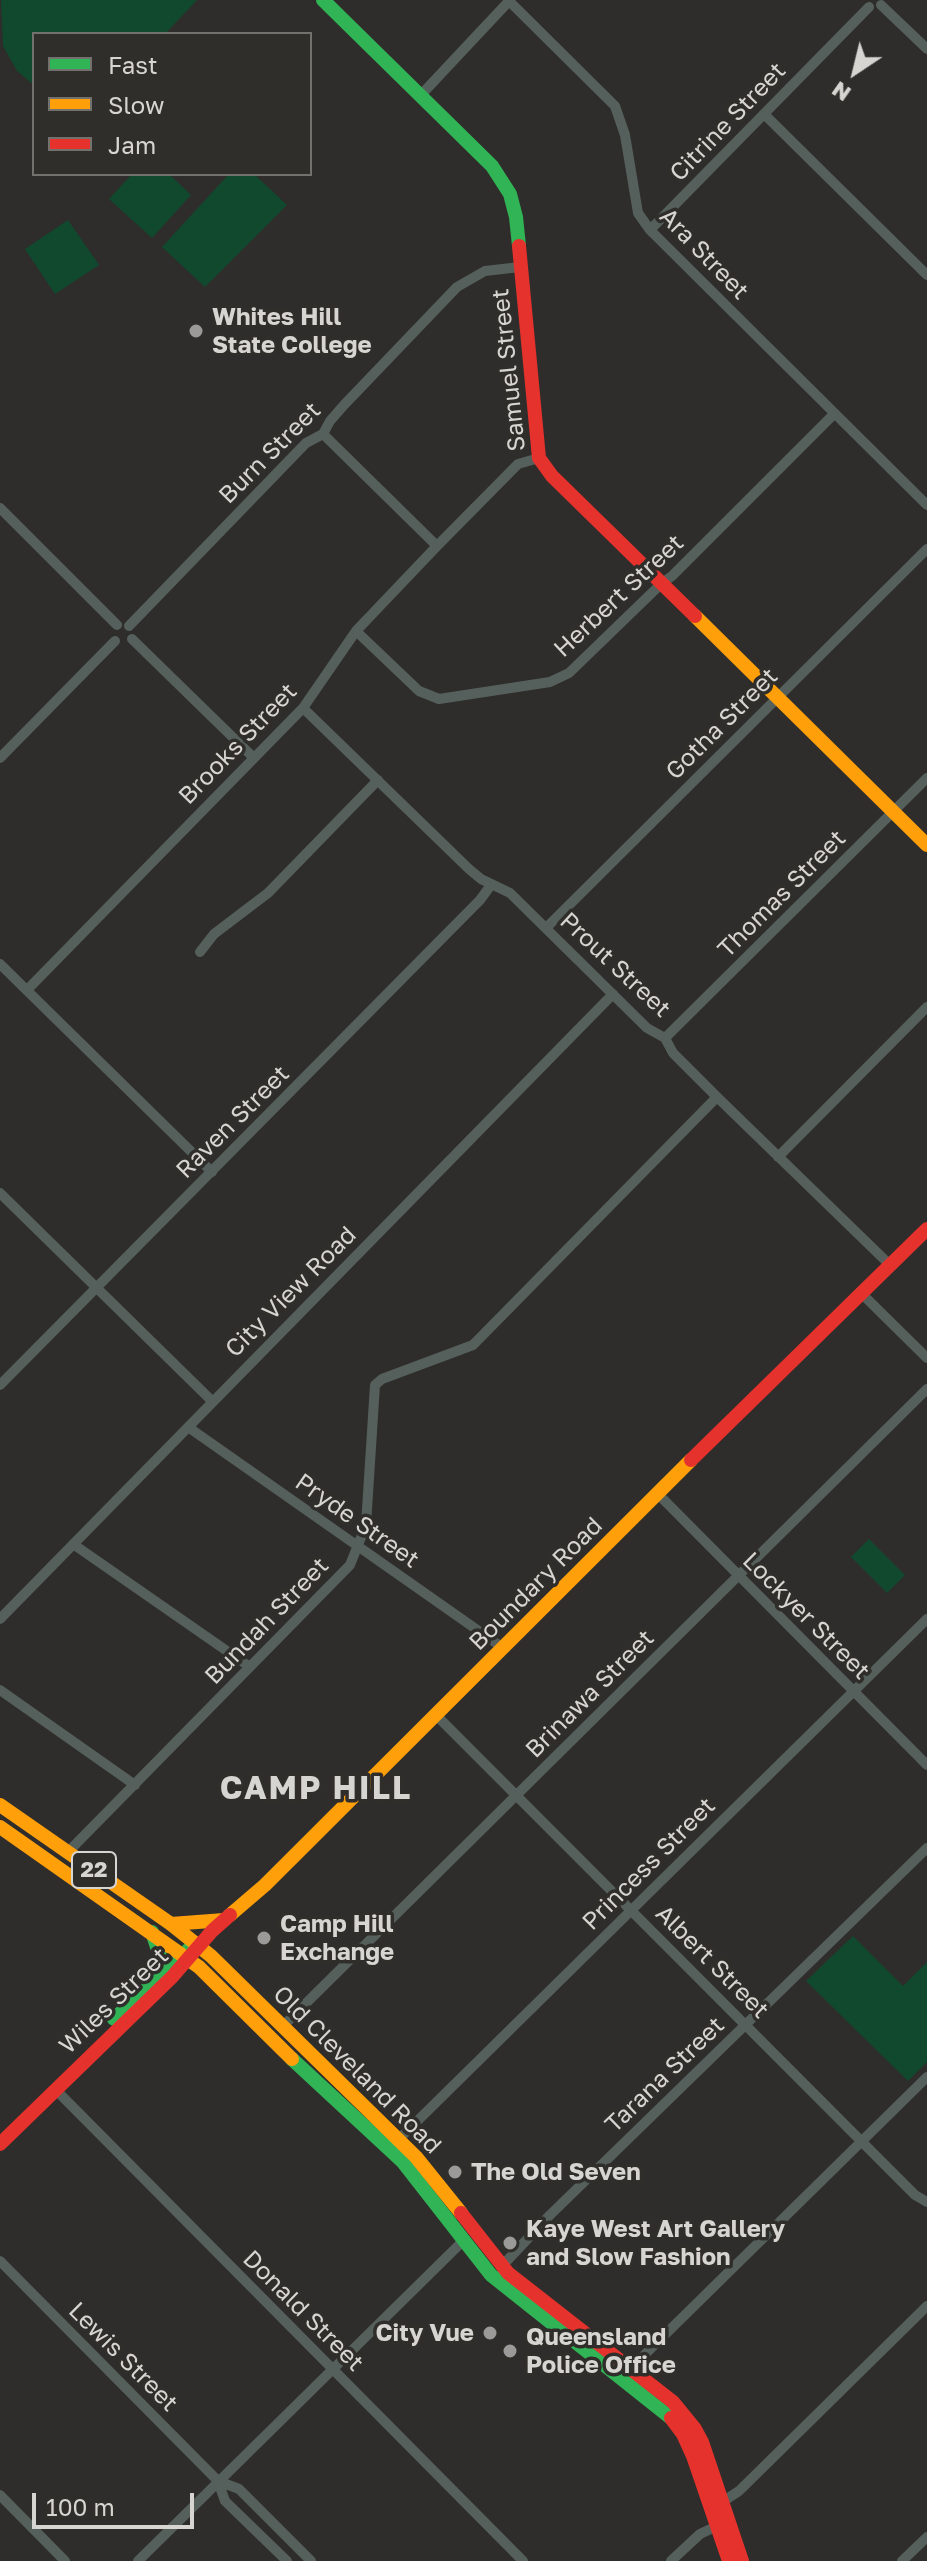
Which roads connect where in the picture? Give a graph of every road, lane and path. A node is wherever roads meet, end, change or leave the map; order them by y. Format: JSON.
{"nodes":[{"id":1,"x":323,"y":0,"type":"edge"},
{"id":2,"x":510,"y":0,"type":"edge"},
{"id":3,"x":882,"y":2,"type":"edge"},
{"id":4,"x":866,"y":3,"type":"edge"},
{"id":5,"x":927,"y":49,"type":"edge"},
{"id":6,"x":420,"y":96,"type":"junction"},
{"id":7,"x":764,"y":114,"type":"junction"},
{"id":8,"x":650,"y":230,"type":"junction"},
{"id":9,"x":520,"y":267,"type":"junction"},
{"id":10,"x":927,"y":275,"type":"edge"},
{"id":11,"x":834,"y":414,"type":"junction"},
{"id":12,"x":323,"y":434,"type":"junction"},
{"id":13,"x":539,"y":458,"type":"junction"},
{"id":14,"x":927,"y":505,"type":"edge"},
{"id":15,"x":3,"y":516,"type":"edge"},
{"id":16,"x":437,"y":546,"type":"junction"},
{"id":17,"x":927,"y":549,"type":"edge"},
{"id":18,"x":661,"y":584,"type":"junction"},
{"id":19,"x":117,"y":625,"type":"junction"},
{"id":20,"x":129,"y":626,"type":"junction"},
{"id":21,"x":356,"y":631,"type":"junction"},
{"id":22,"x":132,"y":639,"type":"junction"},
{"id":23,"x":115,"y":641,"type":"junction"},
{"id":24,"x":776,"y":698,"type":"junction"},
{"id":25,"x":303,"y":708,"type":"junction"},
{"id":26,"x":0,"y":758,"type":"edge"},
{"id":27,"x":254,"y":758,"type":"junction"},
{"id":28,"x":927,"y":778,"type":"edge"},
{"id":29,"x":378,"y":780,"type":"junction"},
{"id":30,"x":893,"y":812,"type":"junction"},
{"id":31,"x":927,"y":845,"type":"edge"},
{"id":32,"x":491,"y":885,"type":"junction"},
{"id":33,"x":546,"y":928,"type":"junction"},
{"id":34,"x":200,"y":952,"type":"dead end"},
{"id":35,"x":0,"y":964,"type":"edge"},
{"id":36,"x":27,"y":990,"type":"junction"},
{"id":37,"x":613,"y":994,"type":"junction"},
{"id":38,"x":927,"y":1007,"type":"edge"},
{"id":39,"x":665,"y":1038,"type":"junction"},
{"id":40,"x":717,"y":1097,"type":"junction"},
{"id":41,"x":778,"y":1157,"type":"junction"},
{"id":42,"x":212,"y":1172,"type":"junction"},
{"id":43,"x":0,"y":1193,"type":"edge"},
{"id":44,"x":927,"y":1226,"type":"edge"},
{"id":45,"x":889,"y":1264,"type":"junction"},
{"id":46,"x":96,"y":1288,"type":"junction"},
{"id":47,"x":860,"y":1292,"type":"junction"},
{"id":48,"x":927,"y":1358,"type":"edge"},
{"id":49,"x":0,"y":1385,"type":"edge"},
{"id":50,"x":927,"y":1389,"type":"edge"},
{"id":51,"x":212,"y":1401,"type":"junction"},
{"id":52,"x":188,"y":1427,"type":"junction"},
{"id":53,"x":658,"y":1494,"type":"junction"},
{"id":54,"x":73,"y":1544,"type":"junction"},
{"id":55,"x":358,"y":1546,"type":"junction"},
{"id":56,"x":738,"y":1575,"type":"junction"},
{"id":57,"x":0,"y":1619,"type":"edge"},
{"id":58,"x":927,"y":1619,"type":"edge"},
{"id":59,"x":503,"y":1648,"type":"junction"},
{"id":60,"x":250,"y":1667,"type":"junction"},
{"id":61,"x":0,"y":1690,"type":"edge"},
{"id":62,"x":853,"y":1691,"type":"junction"},
{"id":63,"x":435,"y":1714,"type":"junction"},
{"id":64,"x":927,"y":1765,"type":"edge"},
{"id":65,"x":135,"y":1785,"type":"junction"},
{"id":66,"x":516,"y":1795,"type":"junction"},
{"id":67,"x":0,"y":1805,"type":"edge"},
{"id":68,"x":0,"y":1827,"type":"edge"},
{"id":69,"x":927,"y":1848,"type":"edge"},
{"id":70,"x":68,"y":1852,"type":"junction"},
{"id":71,"x":631,"y":1909,"type":"junction"},
{"id":72,"x":224,"y":1920,"type":"junction"},
{"id":73,"x":171,"y":1924,"type":"junction"},
{"id":74,"x":152,"y":1932,"type":"junction"},
{"id":75,"x":198,"y":1945,"type":"junction"},
{"id":76,"x":186,"y":1956,"type":"junction"},
{"id":77,"x":160,"y":1974,"type":"junction"},
{"id":78,"x":745,"y":2025,"type":"junction"},
{"id":79,"x":282,"y":2027,"type":"junction"},
{"id":80,"x":927,"y":2077,"type":"edge"},
{"id":81,"x":55,"y":2089,"type":"junction"},
{"id":82,"x":0,"y":2132,"type":"edge"},
{"id":83,"x":399,"y":2139,"type":"junction"},
{"id":84,"x":862,"y":2141,"type":"junction"},
{"id":85,"x":0,"y":2144,"type":"edge"},
{"id":86,"x":927,"y":2202,"type":"edge"},
{"id":87,"x":463,"y":2241,"type":"junction"},
{"id":88,"x":0,"y":2261,"type":"edge"},
{"id":89,"x":502,"y":2266,"type":"junction"},
{"id":90,"x":927,"y":2306,"type":"edge"},
{"id":91,"x":332,"y":2369,"type":"junction"},
{"id":92,"x":630,"y":2369,"type":"junction"},
{"id":93,"x":218,"y":2481,"type":"junction"},
{"id":94,"x":0,"y":2495,"type":"edge"},
{"id":95,"x":722,"y":2502,"type":"junction"},
{"id":96,"x":717,"y":2526,"type":"junction"},
{"id":97,"x":927,"y":2537,"type":"edge"},
{"id":98,"x":65,"y":2561,"type":"edge"},
{"id":99,"x":138,"y":2561,"type":"edge"},
{"id":100,"x":287,"y":2561,"type":"edge"},
{"id":101,"x":311,"y":2561,"type":"edge"},
{"id":102,"x":523,"y":2561,"type":"edge"},
{"id":103,"x":671,"y":2561,"type":"edge"},
{"id":104,"x":729,"y":2561,"type":"edge"},
{"id":105,"x":742,"y":2561,"type":"edge"},
{"id":106,"x":902,"y":2561,"type":"edge"}],
"edges":[{"from":1,"to":6,"type":"main road","name":"Samuel Street"},
{"from":2,"to":6,"type":"street"},
{"from":2,"to":8,"type":"street","name":"Ara Street"},
{"from":3,"to":4,"type":"street"},
{"from":3,"to":5,"type":"street"},
{"from":4,"to":7,"type":"street","name":"Citrine Street"},
{"from":6,"to":9,"type":"main road","name":"Samuel Street"},
{"from":7,"to":8,"type":"street","name":"Citrine Street"},
{"from":7,"to":10,"type":"street"},
{"from":8,"to":11,"type":"street","name":"Ara Street"},
{"from":9,"to":12,"type":"street","name":"Burn Street"},
{"from":9,"to":13,"type":"main road","name":"Samuel Street"},
{"from":11,"to":14,"type":"street","name":"Ara Street"},
{"from":11,"to":18,"type":"street","name":"Herbert Street"},
{"from":12,"to":16,"type":"street"},
{"from":12,"to":20,"type":"street","name":"Burn Street"},
{"from":13,"to":16,"type":"street","name":"Brooks Street"},
{"from":13,"to":18,"type":"main road","name":"Samuel Street"},
{"from":15,"to":19,"type":"street"},
{"from":16,"to":21,"type":"street","name":"Brooks Street"},
{"from":17,"to":24,"type":"street","name":"Gotha Street"},
{"from":18,"to":21,"type":"street","name":"Herbert Street"},
{"from":18,"to":24,"type":"main road","name":"Samuel Street"},
{"from":19,"to":20,"type":"street"},
{"from":19,"to":23,"type":"street"},
{"from":20,"to":22,"type":"street"},
{"from":21,"to":25,"type":"street","name":"Brooks Street"},
{"from":22,"to":23,"type":"street"},
{"from":22,"to":27,"type":"street"},
{"from":23,"to":26,"type":"street"},
{"from":24,"to":30,"type":"main road","name":"Samuel Street"},
{"from":24,"to":33,"type":"street","name":"Gotha Street"},
{"from":25,"to":27,"type":"street","name":"Brooks Street"},
{"from":25,"to":29,"type":"street","name":"Prout Street"},
{"from":27,"to":36,"type":"street","name":"Brooks Street"},
{"from":28,"to":30,"type":"street","name":"Thomas Street"},
{"from":29,"to":32,"type":"street","name":"Prout Street"},
{"from":29,"to":34,"type":"street"},
{"from":30,"to":31,"type":"main road","name":"Samuel Street"},
{"from":30,"to":39,"type":"street","name":"Thomas Street"},
{"from":32,"to":33,"type":"street","name":"Prout Street"},
{"from":32,"to":42,"type":"street","name":"Raven Street"},
{"from":33,"to":37,"type":"street","name":"Prout Street"},
{"from":35,"to":36,"type":"street"},
{"from":36,"to":42,"type":"street"},
{"from":37,"to":39,"type":"street","name":"Prout Street"},
{"from":37,"to":51,"type":"street","name":"City View Road"},
{"from":38,"to":41,"type":"street"},
{"from":39,"to":40,"type":"street","name":"Prout Street"},
{"from":40,"to":41,"type":"street","name":"Prout Street"},
{"from":40,"to":55,"type":"street","name":"Bundah Street"},
{"from":41,"to":45,"type":"street","name":"Prout Street"},
{"from":42,"to":46,"type":"street","name":"Raven Street"},
{"from":43,"to":46,"type":"street"},
{"from":44,"to":45,"type":"main road","name":"Boundary Road"},
{"from":45,"to":47,"type":"main road","name":"Boundary Road"},
{"from":46,"to":49,"type":"street","name":"Raven Street"},
{"from":46,"to":51,"type":"street"},
{"from":47,"to":48,"type":"street"},
{"from":47,"to":53,"type":"main road","name":"Boundary Road"},
{"from":50,"to":56,"type":"street","name":"Brinawa Street"},
{"from":51,"to":52,"type":"street","name":"City View Road"},
{"from":52,"to":54,"type":"street","name":"City View Road"},
{"from":52,"to":55,"type":"street","name":"Pryde Street"},
{"from":53,"to":56,"type":"street","name":"Lockyer Street"},
{"from":53,"to":59,"type":"main road","name":"Boundary Road"},
{"from":54,"to":57,"type":"street","name":"City View Road"},
{"from":54,"to":60,"type":"street"},
{"from":55,"to":59,"type":"street","name":"Pryde Street"},
{"from":55,"to":60,"type":"street","name":"Bundah Street"},
{"from":56,"to":62,"type":"street","name":"Lockyer Street"},
{"from":56,"to":66,"type":"street","name":"Brinawa Street"},
{"from":58,"to":62,"type":"street","name":"Princess Street"},
{"from":59,"to":63,"type":"main road","name":"Boundary Road"},
{"from":60,"to":65,"type":"street","name":"Bundah Street"},
{"from":61,"to":65,"type":"street"},
{"from":62,"to":64,"type":"street","name":"Lockyer Street"},
{"from":62,"to":71,"type":"street","name":"Princess Street"},
{"from":63,"to":66,"type":"street","name":"Albert Street"},
{"from":63,"to":72,"type":"main road","name":"Boundary Road"},
{"from":65,"to":70,"type":"street","name":"Bundah Street"},
{"from":66,"to":71,"type":"street","name":"Albert Street"},
{"from":66,"to":79,"type":"street","name":"Brinawa Street"},
{"from":67,"to":70,"type":"main road","name":"Old Cleveland Road","number":"22"},
{"from":68,"to":74,"type":"main road","name":"Old Cleveland Road","number":"22"},
{"from":69,"to":78,"type":"street","name":"Tarana Street"},
{"from":70,"to":73,"type":"main road","name":"Old Cleveland Road","number":"22"},
{"from":71,"to":78,"type":"street","name":"Albert Street"},
{"from":71,"to":83,"type":"street","name":"Princess Street"},
{"from":72,"to":73,"type":"main road"},
{"from":72,"to":75,"type":"main road","name":"Boundary Road"},
{"from":73,"to":75,"type":"main road","name":"Old Cleveland Road","number":"22"},
{"from":74,"to":76,"type":"main road","name":"Old Cleveland Road","number":"22"},
{"from":74,"to":77,"type":"main road"},
{"from":75,"to":76,"type":"main road","name":"Wiles Street"},
{"from":75,"to":79,"type":"main road","name":"Old Cleveland Road","number":"22"},
{"from":76,"to":77,"type":"main road","name":"Wiles Street"},
{"from":76,"to":81,"type":"main road","name":"Wiles Street"},
{"from":76,"to":87,"type":"main road","name":"Old Cleveland Road","number":"22"},
{"from":77,"to":82,"type":"main road","name":"Wiles Street"},
{"from":78,"to":84,"type":"street","name":"Albert Street"},
{"from":78,"to":89,"type":"street","name":"Tarana Street"},
{"from":79,"to":83,"type":"main road","name":"Old Cleveland Road","number":"22"},
{"from":80,"to":84,"type":"street"},
{"from":81,"to":85,"type":"main road","name":"Wiles Street"},
{"from":81,"to":91,"type":"street","name":"Donald Street"},
{"from":83,"to":89,"type":"main road","name":"Old Cleveland Road","number":"22"},
{"from":84,"to":86,"type":"street","name":"Albert Street"},
{"from":84,"to":92,"type":"street"},
{"from":87,"to":91,"type":"street"},
{"from":87,"to":96,"type":"main road","name":"Old Cleveland Road","number":"22"},
{"from":88,"to":93,"type":"street","name":"Lewis Street"},
{"from":89,"to":92,"type":"main road","name":"Old Cleveland Road","number":"22"},
{"from":90,"to":95,"type":"street"},
{"from":91,"to":93,"type":"street"},
{"from":91,"to":102,"type":"street","name":"Donald Street"},
{"from":92,"to":95,"type":"main road","name":"Old Cleveland Road","number":"22"},
{"from":93,"to":99,"type":"street"},
{"from":93,"to":100,"type":"street","name":"Lewis Street"},
{"from":93,"to":101,"type":"street","name":"Lewis Street"},
{"from":94,"to":98,"type":"street"},
{"from":95,"to":105,"type":"main road","name":"Old Cleveland Road","number":"22"},
{"from":96,"to":103,"type":"street"},
{"from":96,"to":104,"type":"main road","name":"Old Cleveland Road","number":"22"},
{"from":97,"to":106,"type":"street"}]}
